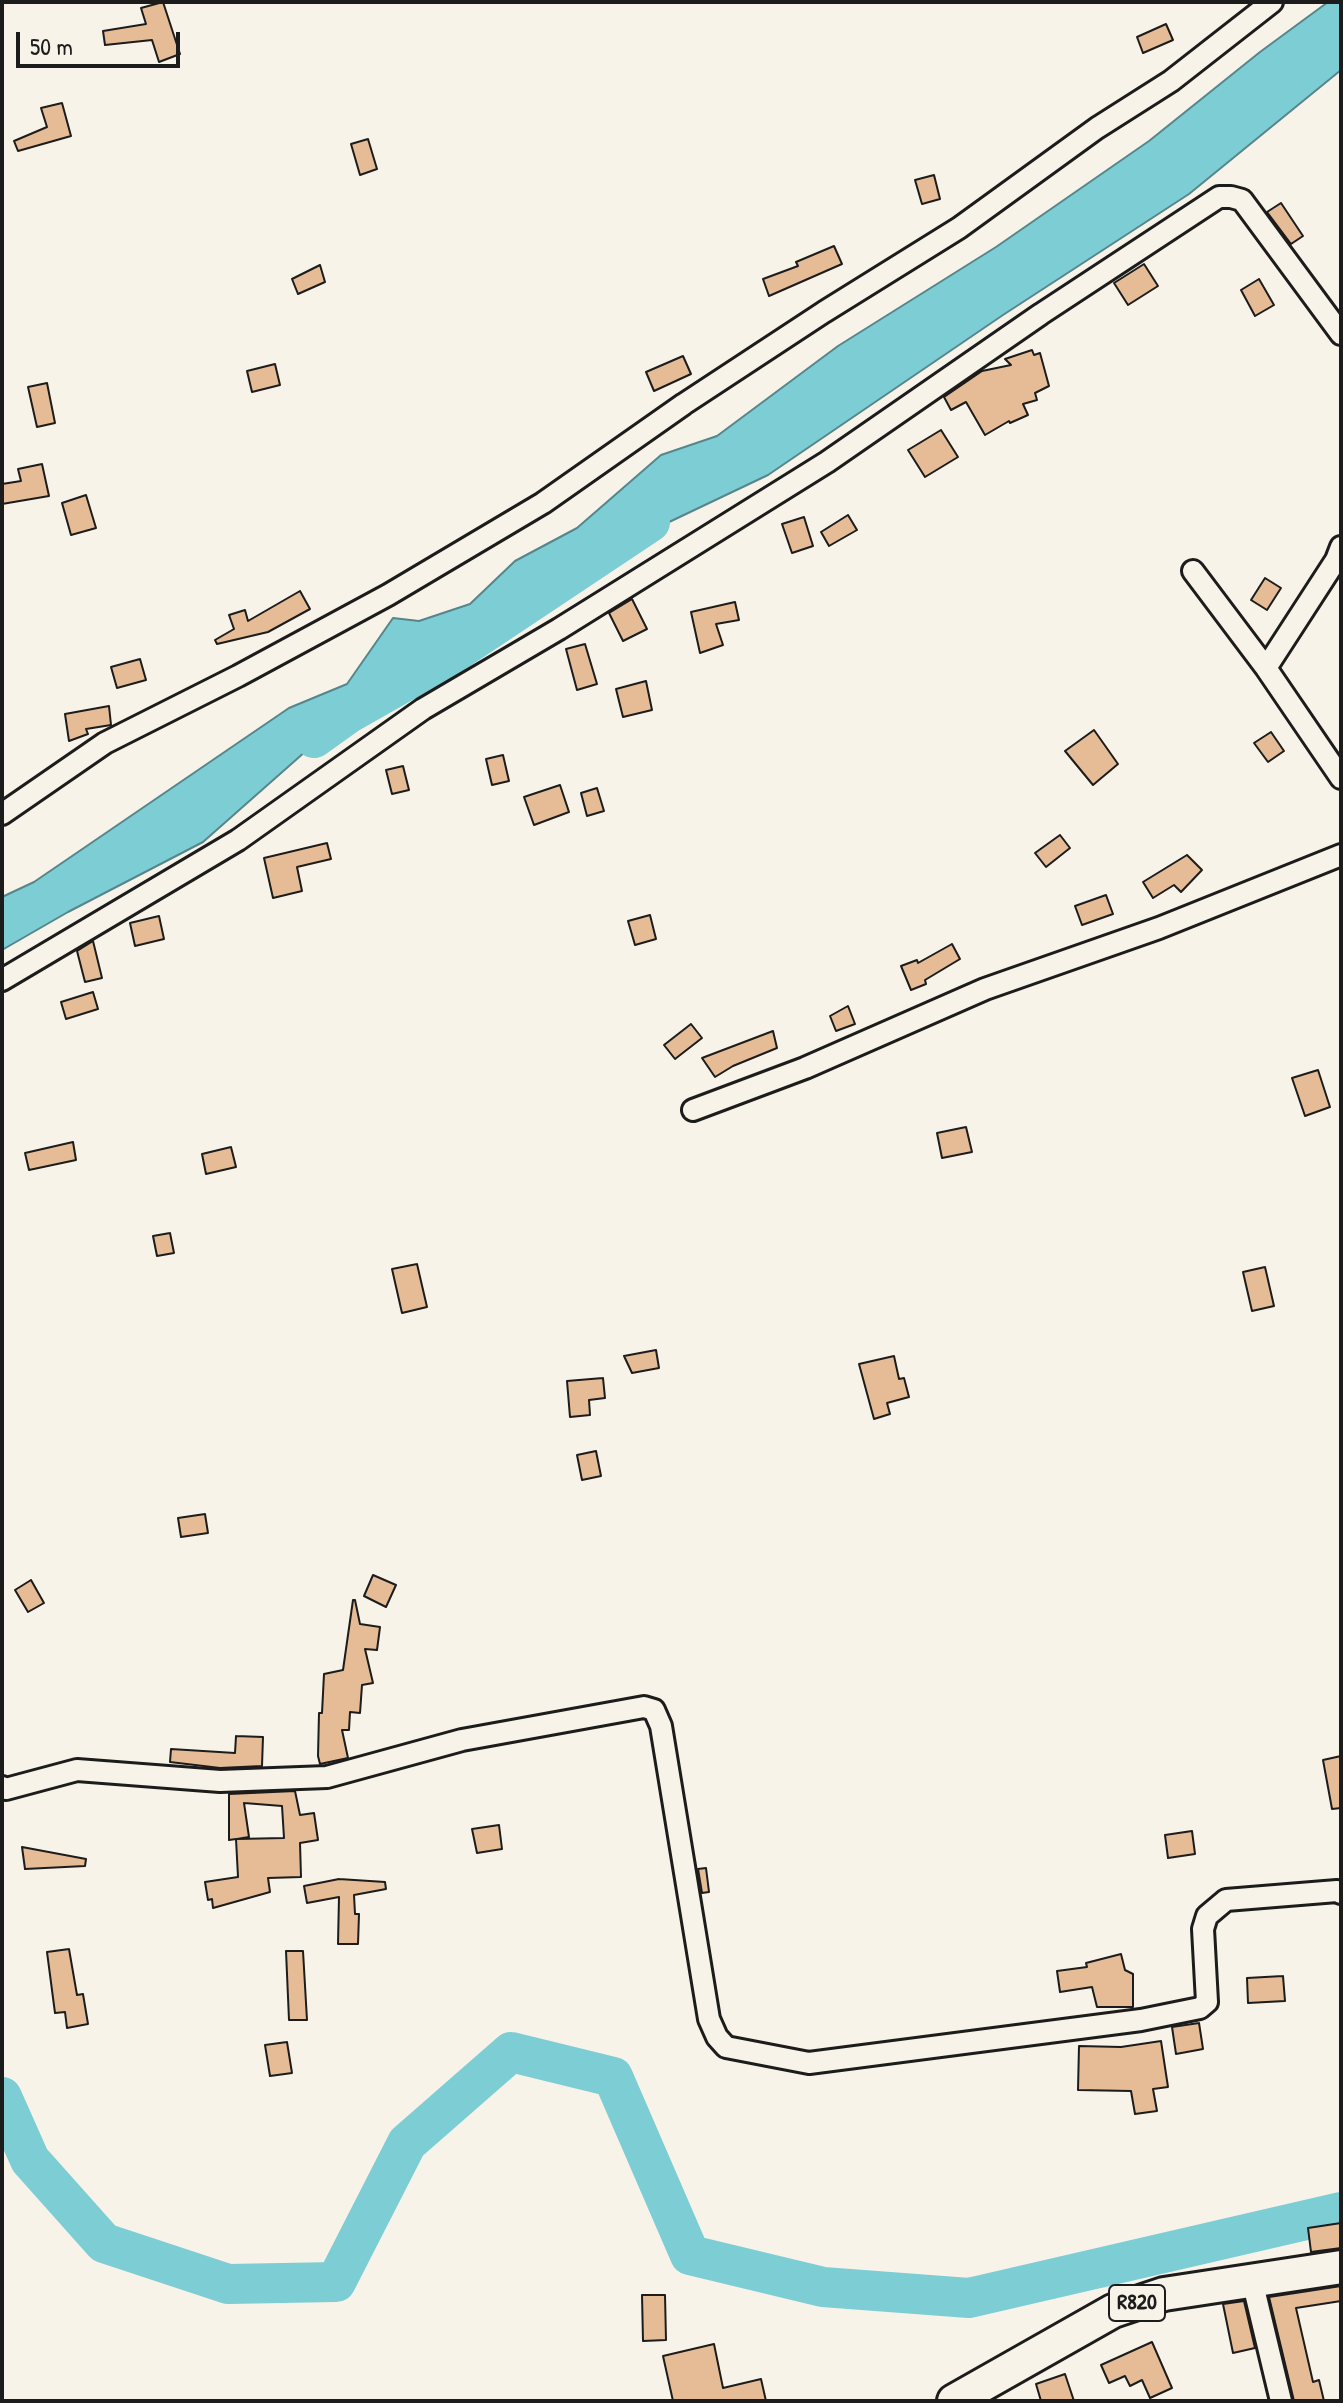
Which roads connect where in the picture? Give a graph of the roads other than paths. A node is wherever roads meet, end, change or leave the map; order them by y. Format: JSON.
{"nodes":[{"id":1,"x":1272,"y":2,"type":"edge"},
{"id":2,"x":1341,"y":334,"type":"edge"},
{"id":3,"x":1341,"y":547,"type":"edge"},
{"id":4,"x":1193,"y":571,"type":"dead end"},
{"id":5,"x":1266,"y":668,"type":"junction"},
{"id":6,"x":1341,"y":778,"type":"edge"},
{"id":7,"x":2,"y":814,"type":"edge"},
{"id":8,"x":1341,"y":855,"type":"edge"},
{"id":9,"x":2,"y":980,"type":"edge"},
{"id":10,"x":693,"y":1110,"type":"dead end"},
{"id":11,"x":3,"y":1791,"type":"edge"},
{"id":12,"x":1341,"y":1893,"type":"edge"},
{"id":13,"x":1341,"y":2267,"type":"edge"},
{"id":14,"x":1252,"y":2280,"type":"junction"},
{"id":15,"x":990,"y":2392,"type":"edge"},
{"id":16,"x":954,"y":2401,"type":"edge"},
{"id":17,"x":1281,"y":2401,"type":"edge"}],
"edges":[{"from":1,"to":7,"type":"street"},
{"from":2,"to":9,"type":"street"},
{"from":3,"to":5,"type":"street"},
{"from":4,"to":5,"type":"street"},
{"from":5,"to":6,"type":"street"},
{"from":8,"to":10,"type":"street"},
{"from":11,"to":12,"type":"street"},
{"from":13,"to":14,"type":"main road","number":"R820"},
{"from":14,"to":15,"type":"main road","number":"R820"},
{"from":14,"to":17,"type":"street"},
{"from":15,"to":16,"type":"main road","number":"R820"}]}
